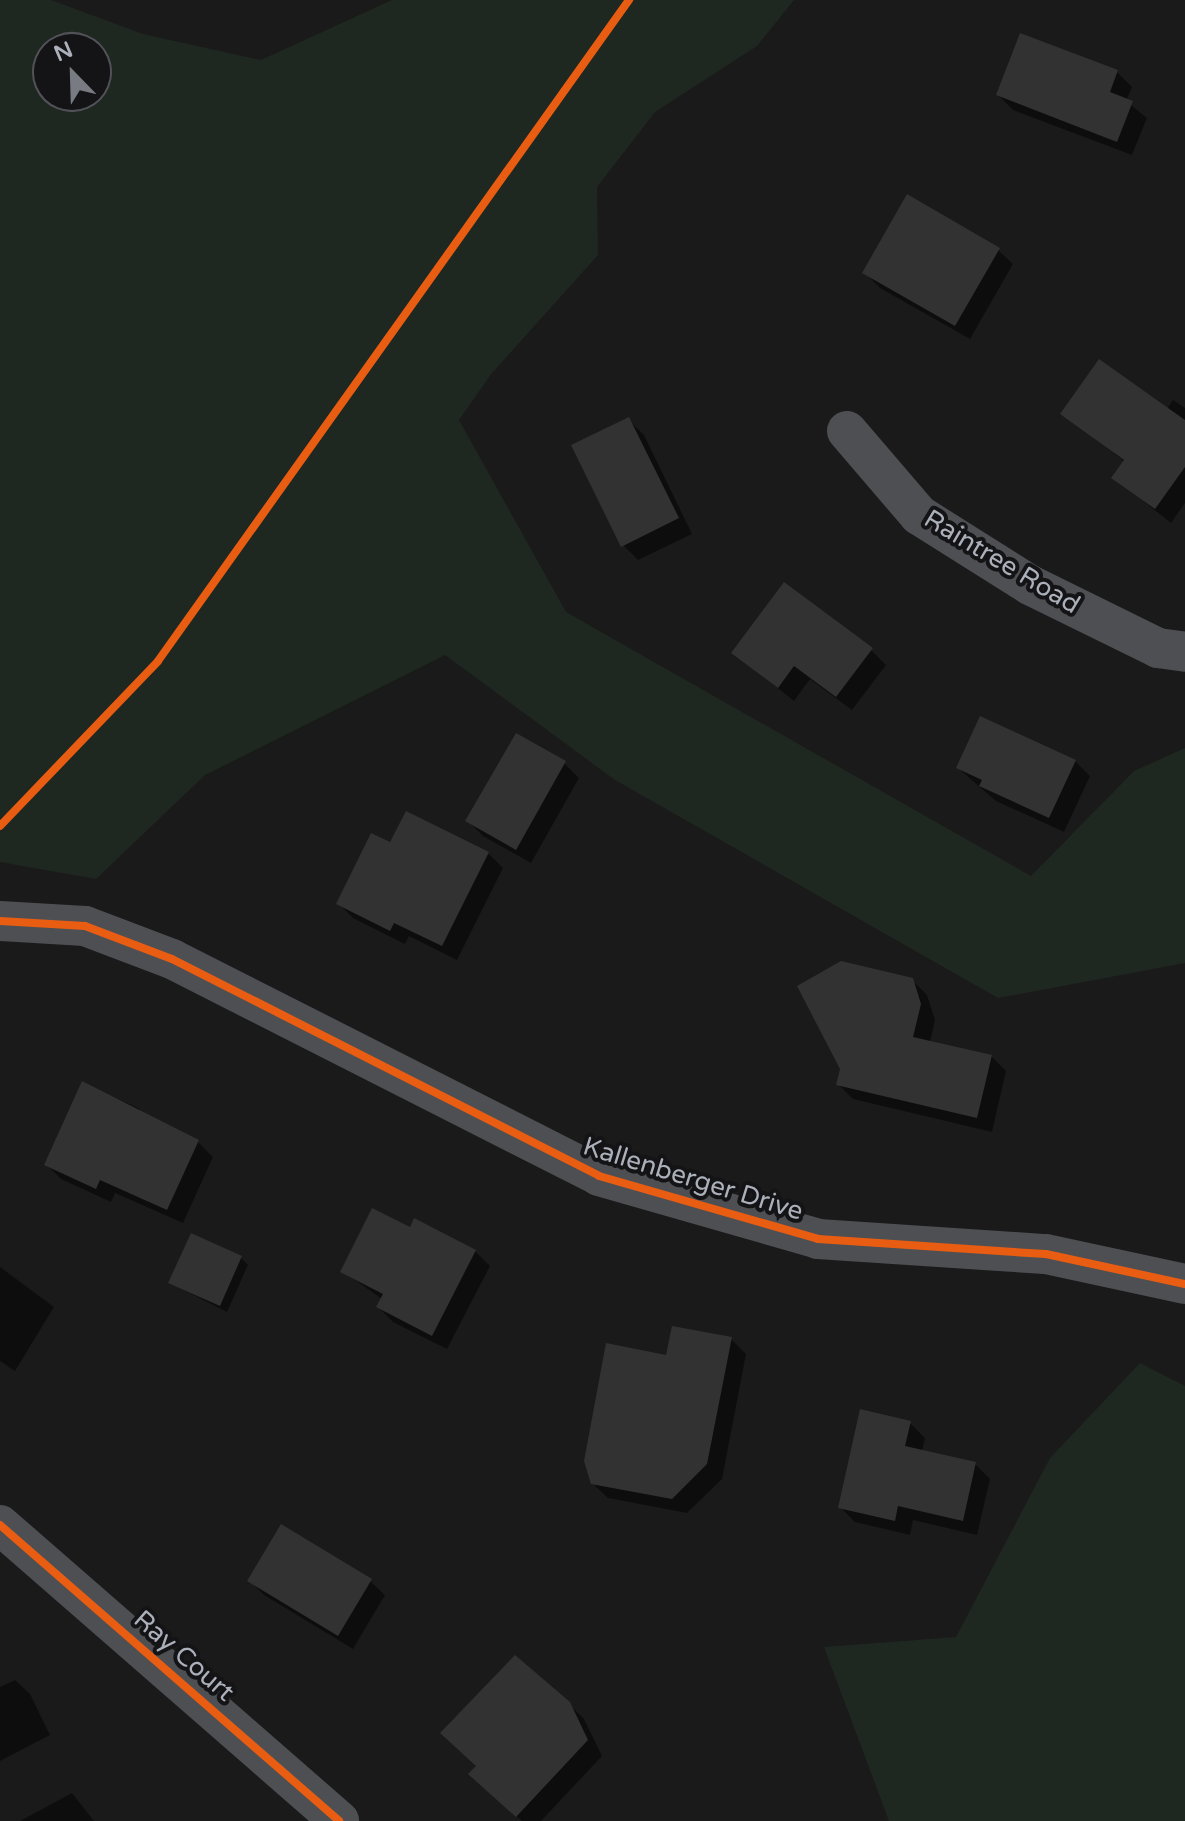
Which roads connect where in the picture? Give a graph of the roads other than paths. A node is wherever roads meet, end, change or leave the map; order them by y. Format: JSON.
{"nodes":[{"id":1,"x":847,"y":431,"type":"dead end"},
{"id":2,"x":1185,"y":652,"type":"edge"},
{"id":3,"x":0,"y":921,"type":"edge"},
{"id":4,"x":1185,"y":1284,"type":"edge"},
{"id":5,"x":0,"y":1525,"type":"edge"},
{"id":6,"x":339,"y":1821,"type":"edge"}],
"edges":[{"from":1,"to":2,"type":"street","name":"Raintree Road"},
{"from":3,"to":4,"type":"street","name":"Kallenberger Drive"},
{"from":5,"to":6,"type":"street","name":"Ray Court"}]}
